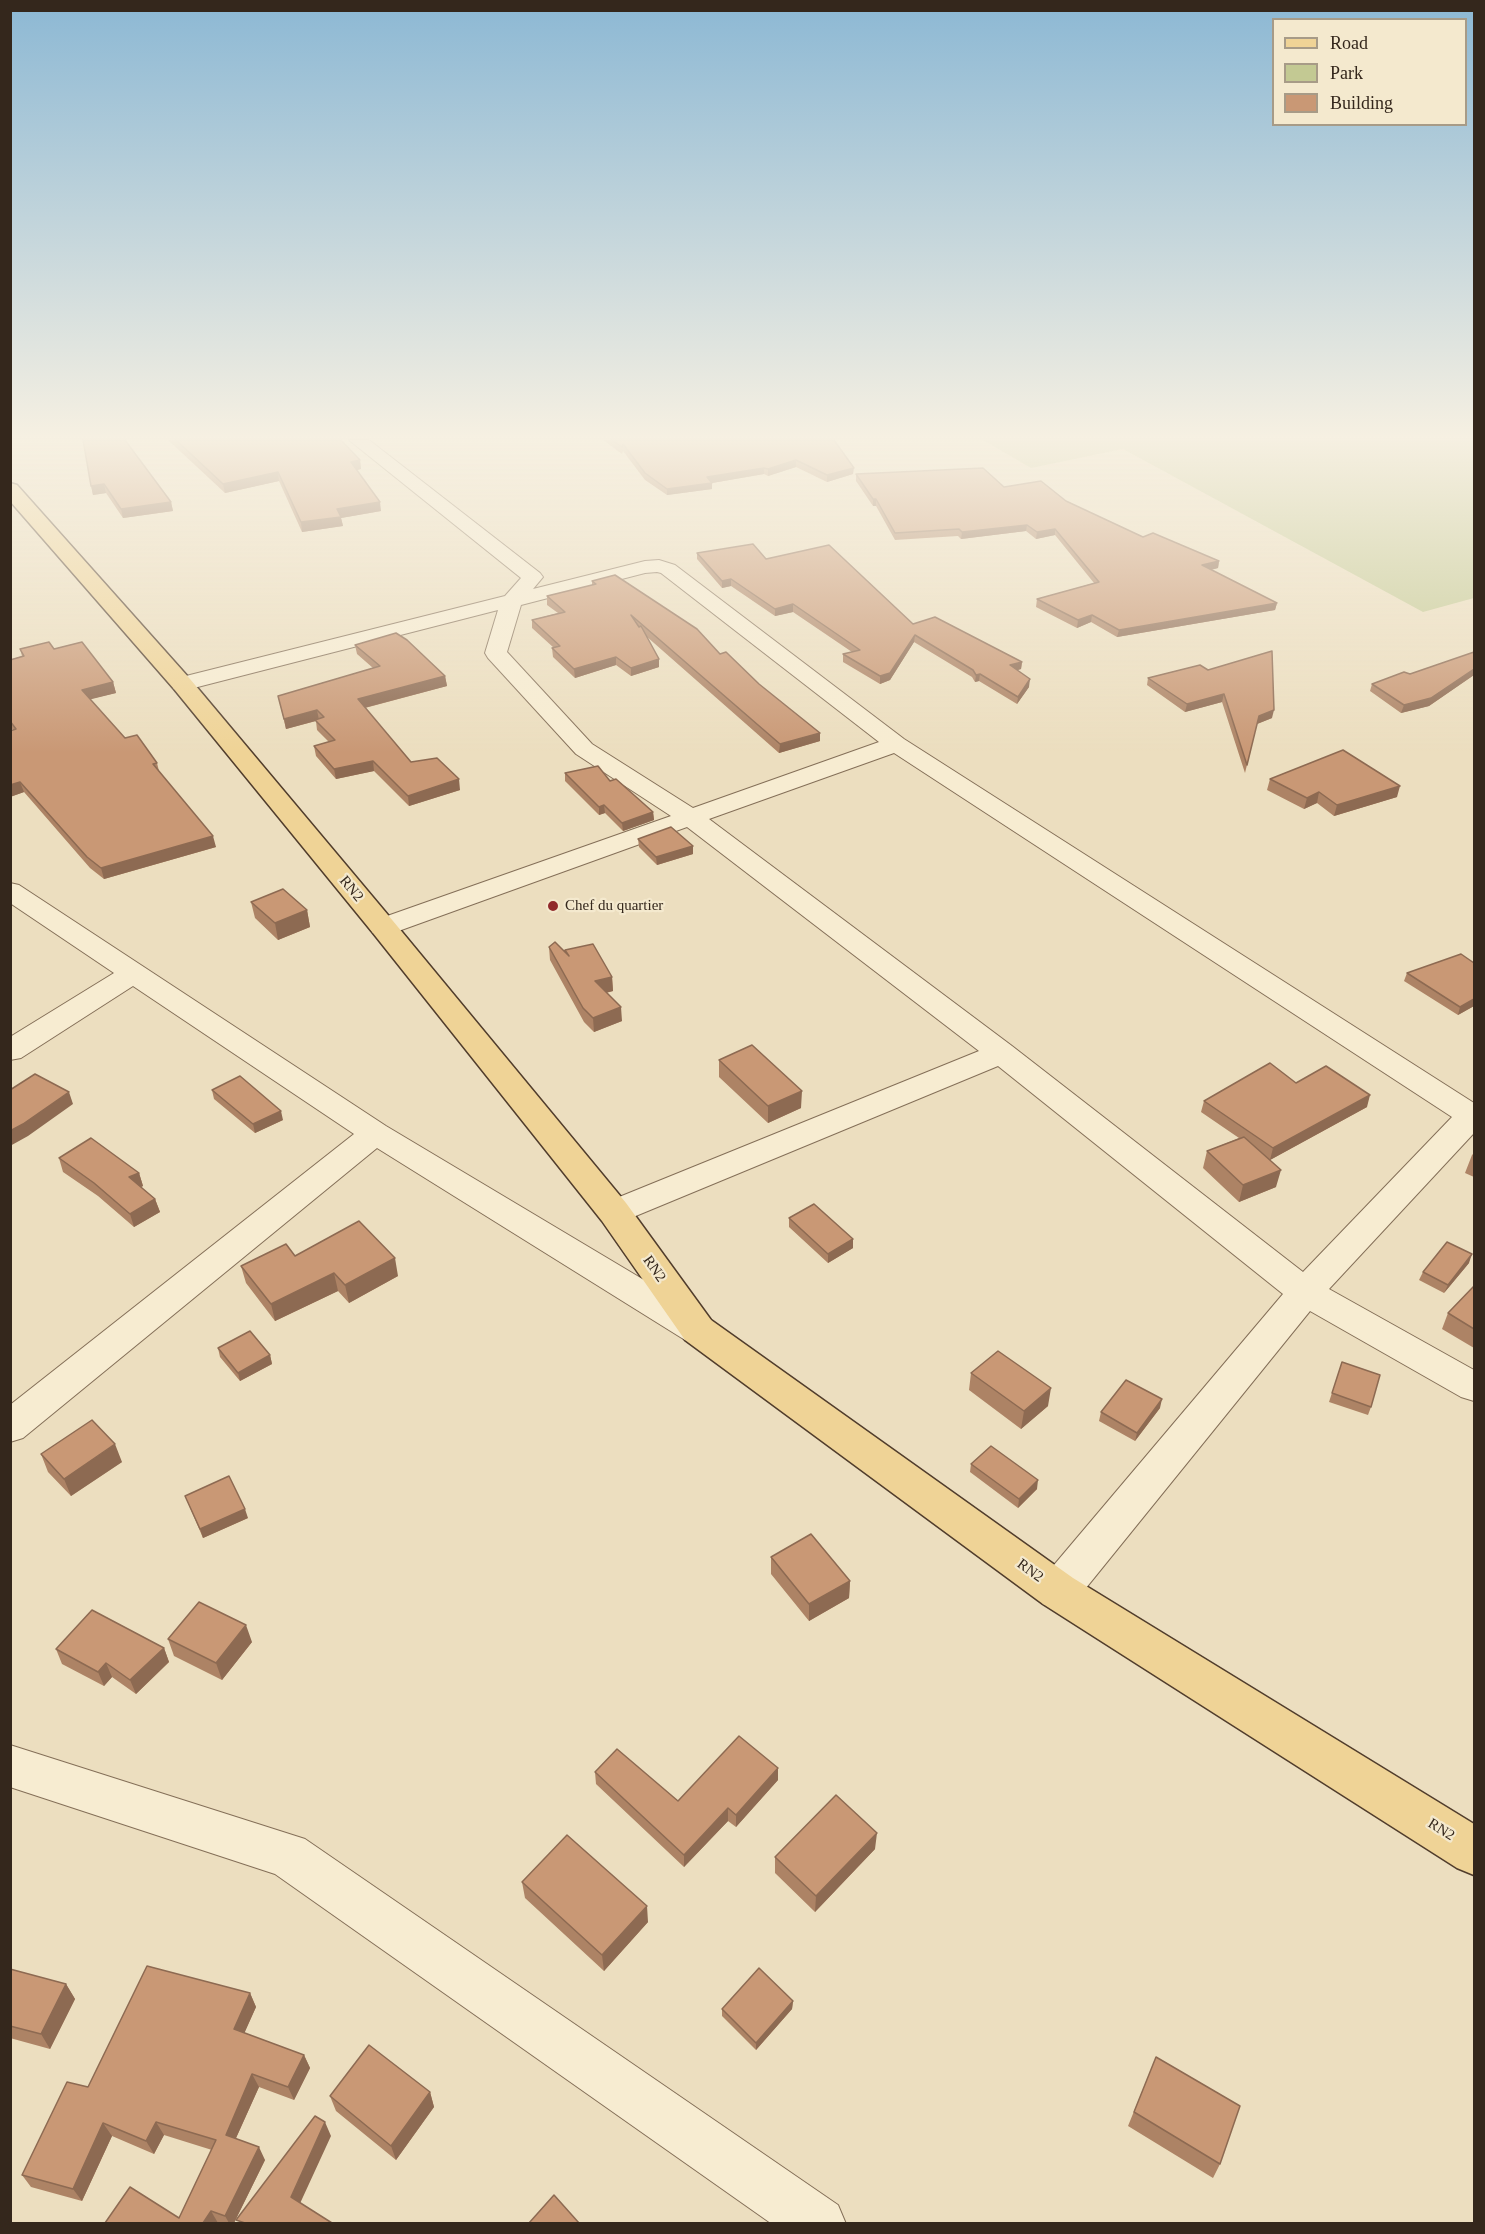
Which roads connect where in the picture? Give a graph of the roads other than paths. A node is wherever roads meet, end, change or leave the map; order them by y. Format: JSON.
{"nodes":[{"id":1,"x":59,"y":544,"type":"edge"},
{"id":2,"x":491,"y":544,"type":"edge"},
{"id":3,"x":511,"y":602,"type":"junction"},
{"id":4,"x":182,"y":684,"type":"junction"},
{"id":5,"x":896,"y":744,"type":"junction"},
{"id":6,"x":691,"y":818,"type":"junction"},
{"id":7,"x":10,"y":891,"type":"edge"},
{"id":8,"x":383,"y":927,"type":"junction"},
{"id":9,"x":134,"y":973,"type":"junction"},
{"id":10,"x":10,"y":1051,"type":"edge"},
{"id":11,"x":1001,"y":1053,"type":"junction"},
{"id":12,"x":1473,"y":1116,"type":"edge"},
{"id":13,"x":375,"y":1133,"type":"junction"},
{"id":14,"x":614,"y":1212,"type":"junction"},
{"id":15,"x":1305,"y":1292,"type":"junction"},
{"id":16,"x":698,"y":1330,"type":"junction"},
{"id":17,"x":1474,"y":1387,"type":"edge"},
{"id":18,"x":10,"y":1427,"type":"edge"},
{"id":19,"x":1058,"y":1591,"type":"junction"},
{"id":20,"x":10,"y":1766,"type":"edge"},
{"id":21,"x":1474,"y":1851,"type":"edge"},
{"id":22,"x":819,"y":2223,"type":"edge"}],
"edges":[{"from":1,"to":4,"type":"main road","name":"RN2"},
{"from":2,"to":3,"type":"street"},
{"from":3,"to":4,"type":"street"},
{"from":3,"to":5,"type":"street"},
{"from":3,"to":6,"type":"street"},
{"from":4,"to":8,"type":"main road","name":"RN2"},
{"from":5,"to":6,"type":"street"},
{"from":5,"to":12,"type":"street"},
{"from":6,"to":8,"type":"street"},
{"from":6,"to":11,"type":"street"},
{"from":7,"to":9,"type":"street"},
{"from":8,"to":14,"type":"main road","name":"RN2"},
{"from":9,"to":10,"type":"street"},
{"from":9,"to":13,"type":"street"},
{"from":11,"to":14,"type":"street"},
{"from":11,"to":15,"type":"street"},
{"from":12,"to":15,"type":"street"},
{"from":13,"to":16,"type":"street"},
{"from":13,"to":18,"type":"street"},
{"from":14,"to":16,"type":"main road","name":"RN2"},
{"from":15,"to":17,"type":"street"},
{"from":15,"to":19,"type":"street"},
{"from":16,"to":19,"type":"main road","name":"RN2"},
{"from":19,"to":21,"type":"main road","name":"RN2"},
{"from":20,"to":22,"type":"street"}]}
